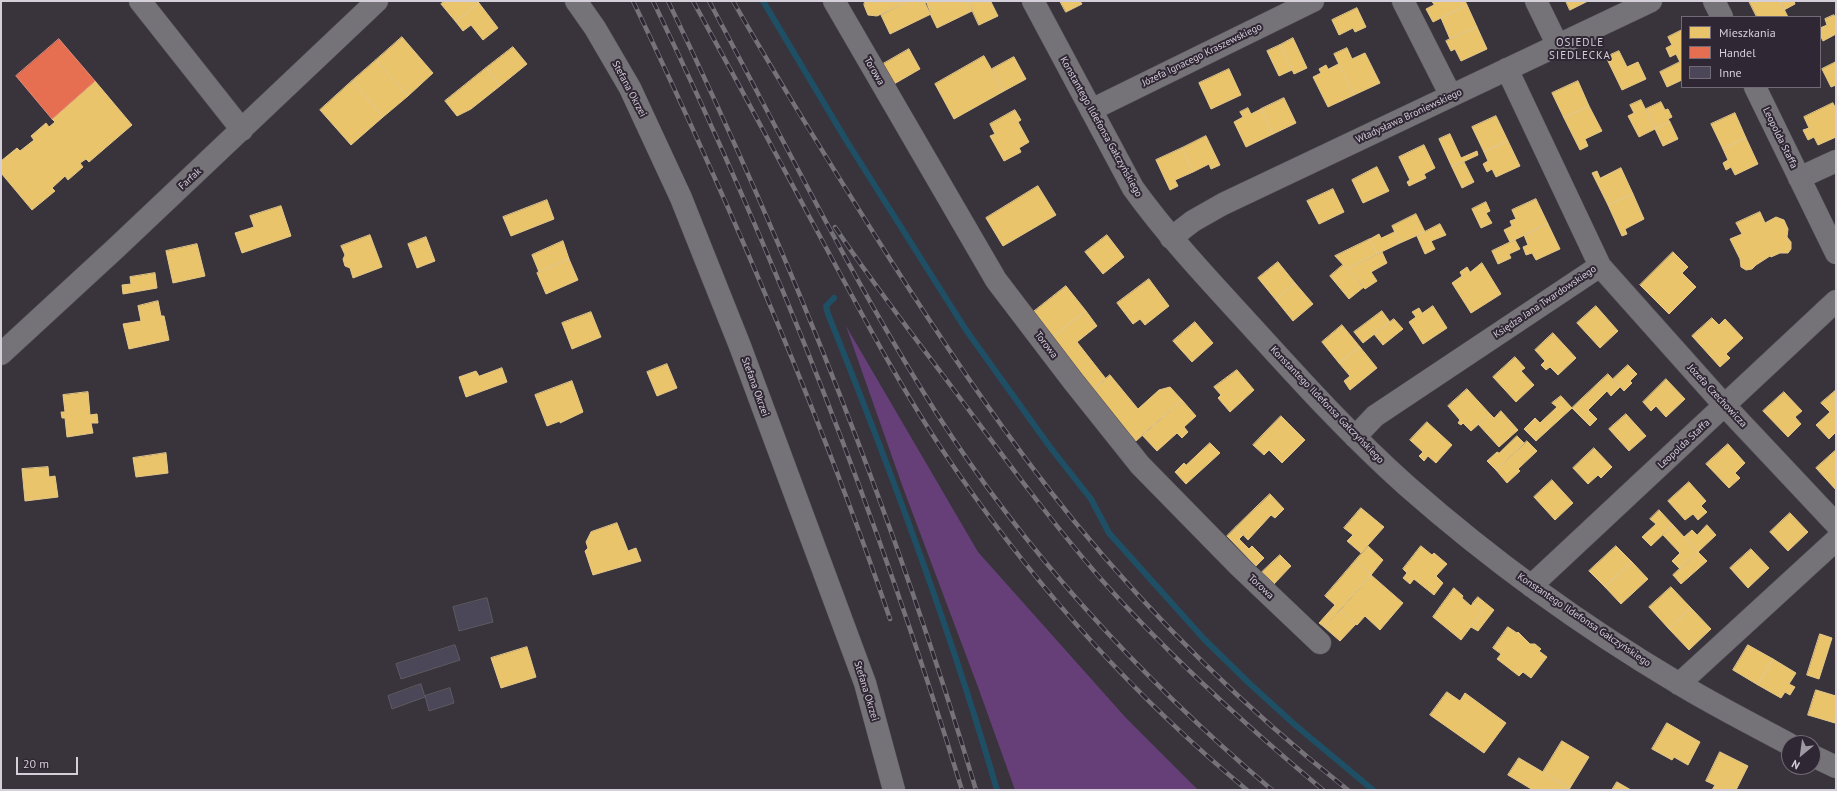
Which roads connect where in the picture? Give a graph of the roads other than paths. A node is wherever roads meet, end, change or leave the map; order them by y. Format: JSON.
{"nodes":[{"id":1,"x":140,"y":1,"type":"edge"},
{"id":2,"x":377,"y":1,"type":"edge"},
{"id":3,"x":576,"y":1,"type":"edge"},
{"id":4,"x":834,"y":1,"type":"edge"},
{"id":5,"x":1033,"y":1,"type":"edge"},
{"id":6,"x":1313,"y":1,"type":"edge"},
{"id":7,"x":1403,"y":1,"type":"edge"},
{"id":8,"x":1536,"y":1,"type":"edge"},
{"id":9,"x":1651,"y":1,"type":"edge"},
{"id":10,"x":1714,"y":1,"type":"edge"},
{"id":11,"x":1722,"y":16,"type":"edge"},
{"id":12,"x":1558,"y":46,"type":"junction"},
{"id":13,"x":1507,"y":70,"type":"junction"},
{"id":14,"x":1755,"y":88,"type":"edge"},
{"id":15,"x":1451,"y":96,"type":"junction"},
{"id":16,"x":1091,"y":110,"type":"junction"},
{"id":17,"x":242,"y":130,"type":"junction"},
{"id":18,"x":1836,"y":161,"type":"edge"},
{"id":19,"x":1799,"y":178,"type":"junction"},
{"id":20,"x":1171,"y":238,"type":"junction"},
{"id":21,"x":1836,"y":253,"type":"edge"},
{"id":22,"x":1600,"y":266,"type":"junction"},
{"id":23,"x":1836,"y":301,"type":"edge"},
{"id":24,"x":1,"y":354,"type":"edge"},
{"id":25,"x":1725,"y":406,"type":"junction"},
{"id":26,"x":1355,"y":437,"type":"junction"},
{"id":27,"x":1836,"y":524,"type":"edge"},
{"id":28,"x":1836,"y":540,"type":"edge"},
{"id":29,"x":1531,"y":586,"type":"junction"},
{"id":30,"x":1320,"y":643,"type":"dead end"},
{"id":31,"x":1679,"y":684,"type":"junction"},
{"id":32,"x":1781,"y":740,"type":"edge"},
{"id":33,"x":1821,"y":760,"type":"edge"},
{"id":34,"x":1836,"y":767,"type":"edge"},
{"id":35,"x":894,"y":790,"type":"edge"}],
"edges":[{"from":1,"to":17,"type":"street"},
{"from":2,"to":17,"type":"street","name":"Farfak"},
{"from":3,"to":35,"type":"street","name":"Stefana Okrzei"},
{"from":4,"to":30,"type":"street","name":"Torowa"},
{"from":5,"to":16,"type":"street","name":"Konstantego Ildefonsa Gałczyńskiego"},
{"from":6,"to":16,"type":"street","name":"Józefa Ignacego Kraszewskiego"},
{"from":7,"to":15,"type":"street"},
{"from":8,"to":12,"type":"street"},
{"from":9,"to":12,"type":"street","name":"Władysława Broniewskiego"},
{"from":10,"to":11,"type":"street"},
{"from":12,"to":13,"type":"street","name":"Władysława Broniewskiego"},
{"from":13,"to":15,"type":"street","name":"Władysława Broniewskiego"},
{"from":13,"to":22,"type":"street","name":"Księdza Jana Twardowskiego"},
{"from":14,"to":19,"type":"street","name":"Leopolda Staffa"},
{"from":15,"to":20,"type":"street","name":"Władysława Broniewskiego"},
{"from":16,"to":20,"type":"street","name":"Konstantego Ildefonsa Gałczyńskiego"},
{"from":17,"to":24,"type":"street","name":"Farfak"},
{"from":18,"to":19,"type":"street"},
{"from":19,"to":21,"type":"street","name":"Leopolda Staffa"},
{"from":20,"to":26,"type":"street","name":"Konstantego Ildefonsa Gałczyńskiego"},
{"from":22,"to":25,"type":"street","name":"Józefa Czechowicza"},
{"from":22,"to":26,"type":"street","name":"Księdza Jana Twardowskiego"},
{"from":23,"to":25,"type":"street","name":"Leopolda Staffa"},
{"from":25,"to":27,"type":"street","name":"Józefa Czechowicza"},
{"from":25,"to":29,"type":"street","name":"Leopolda Staffa"},
{"from":26,"to":29,"type":"street","name":"Konstantego Ildefonsa Gałczyńskiego"},
{"from":28,"to":31,"type":"street"},
{"from":29,"to":31,"type":"street","name":"Konstantego Ildefonsa Gałczyńskiego"},
{"from":31,"to":32,"type":"street","name":"Konstantego Ildefonsa Gałczyńskiego"},
{"from":33,"to":34,"type":"street"}]}
